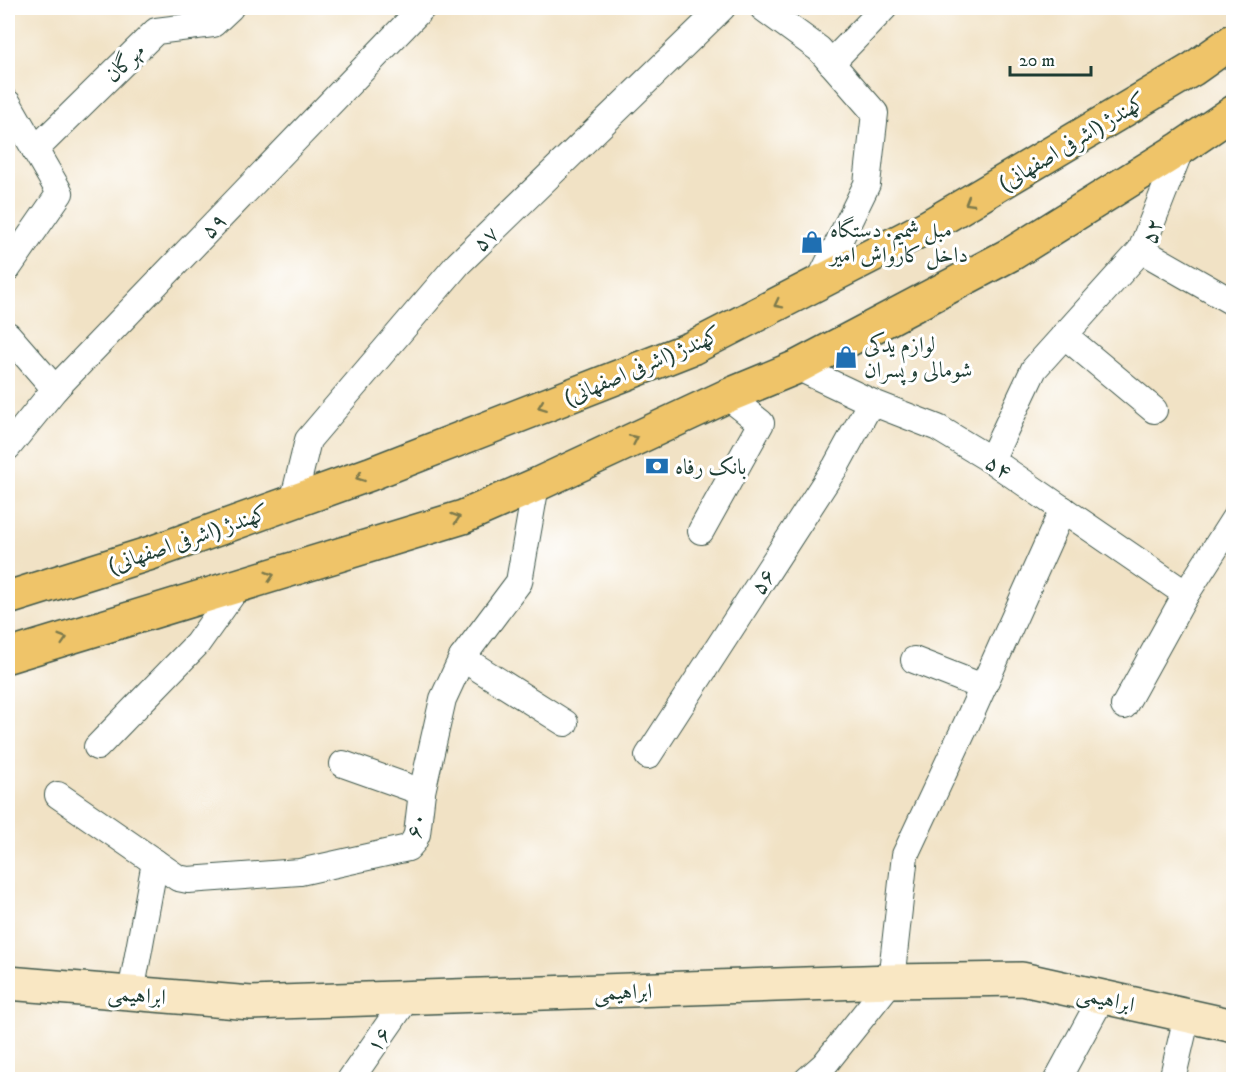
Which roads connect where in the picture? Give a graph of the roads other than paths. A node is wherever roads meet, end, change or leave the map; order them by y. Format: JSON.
{"nodes":[{"id":1,"x":230,"y":8,"type":"edge"},
{"id":2,"x":422,"y":8,"type":"edge"},
{"id":3,"x":722,"y":8,"type":"edge"},
{"id":4,"x":762,"y":8,"type":"edge"},
{"id":5,"x":884,"y":8,"type":"edge"},
{"id":6,"x":1233,"y":40,"type":"edge"},
{"id":7,"x":831,"y":63,"type":"junction"},
{"id":8,"x":8,"y":103,"type":"edge"},
{"id":9,"x":1233,"y":112,"type":"edge"},
{"id":10,"x":1181,"y":148,"type":"junction"},
{"id":11,"x":34,"y":150,"type":"junction"},
{"id":12,"x":1141,"y":249,"type":"junction"},
{"id":13,"x":8,"y":268,"type":"edge"},
{"id":14,"x":819,"y":282,"type":"junction"},
{"id":15,"x":1233,"y":303,"type":"edge"},
{"id":16,"x":8,"y":335,"type":"edge"},
{"id":17,"x":1064,"y":335,"type":"junction"},
{"id":18,"x":797,"y":367,"type":"junction"},
{"id":19,"x":55,"y":389,"type":"junction"},
{"id":20,"x":727,"y":396,"type":"junction"},
{"id":21,"x":871,"y":402,"type":"junction"},
{"id":22,"x":1154,"y":410,"type":"dead end"},
{"id":23,"x":8,"y":447,"type":"edge"},
{"id":24,"x":991,"y":460,"type":"junction"},
{"id":25,"x":536,"y":485,"type":"junction"},
{"id":26,"x":293,"y":502,"type":"junction"},
{"id":27,"x":1063,"y":509,"type":"junction"},
{"id":28,"x":1233,"y":519,"type":"edge"},
{"id":29,"x":701,"y":531,"type":"dead end"},
{"id":30,"x":239,"y":585,"type":"junction"},
{"id":31,"x":1185,"y":594,"type":"junction"},
{"id":32,"x":8,"y":598,"type":"edge"},
{"id":33,"x":8,"y":656,"type":"edge"},
{"id":34,"x":462,"y":658,"type":"junction"},
{"id":35,"x":914,"y":660,"type":"dead end"},
{"id":36,"x":983,"y":687,"type":"junction"},
{"id":37,"x":1124,"y":706,"type":"dead end"},
{"id":38,"x":565,"y":723,"type":"dead end"},
{"id":39,"x":97,"y":747,"type":"dead end"},
{"id":40,"x":648,"y":756,"type":"dead end"},
{"id":41,"x":343,"y":764,"type":"dead end"},
{"id":42,"x":422,"y":792,"type":"junction"},
{"id":43,"x":58,"y":795,"type":"dead end"},
{"id":44,"x":156,"y":862,"type":"junction"},
{"id":45,"x":891,"y":981,"type":"junction"},
{"id":46,"x":8,"y":983,"type":"edge"},
{"id":47,"x":130,"y":993,"type":"junction"},
{"id":48,"x":1102,"y":996,"type":"junction"},
{"id":49,"x":407,"y":998,"type":"junction"},
{"id":50,"x":1186,"y":1016,"type":"junction"},
{"id":51,"x":1233,"y":1026,"type":"edge"},
{"id":52,"x":350,"y":1080,"type":"edge"},
{"id":53,"x":807,"y":1080,"type":"edge"},
{"id":54,"x":1057,"y":1080,"type":"edge"},
{"id":55,"x":1172,"y":1080,"type":"edge"}],
"edges":[{"from":1,"to":11,"type":"street","name":"مهرگان"},
{"from":2,"to":19,"type":"street","name":"۵۹"},
{"from":3,"to":26,"type":"street","name":"۵۷"},
{"from":4,"to":7,"type":"street"},
{"from":5,"to":7,"type":"street"},
{"from":6,"to":14,"type":"main road","name":"کهندژ (اشرفی اصفهانی)","one_way":true},
{"from":7,"to":14,"type":"street"},
{"from":8,"to":11,"type":"street"},
{"from":9,"to":10,"type":"main road"},
{"from":10,"to":12,"type":"street","name":"۵۲"},
{"from":10,"to":18,"type":"main road"},
{"from":11,"to":13,"type":"street"},
{"from":12,"to":15,"type":"street","name":"۵۲"},
{"from":12,"to":17,"type":"street"},
{"from":14,"to":26,"type":"main road","name":"کهندژ (اشرفی اصفهانی)","one_way":true},
{"from":16,"to":19,"type":"street"},
{"from":17,"to":22,"type":"street"},
{"from":17,"to":24,"type":"street"},
{"from":18,"to":20,"type":"main road"},
{"from":18,"to":21,"type":"street","name":"۵۴"},
{"from":19,"to":23,"type":"street","name":"۵۹"},
{"from":25,"to":20,"type":"main road","one_way":true},
{"from":20,"to":29,"type":"street"},
{"from":21,"to":24,"type":"street","name":"۵۴"},
{"from":21,"to":40,"type":"street","name":"۵۶"},
{"from":24,"to":27,"type":"street","name":"۵۴"},
{"from":30,"to":25,"type":"main road","one_way":true},
{"from":25,"to":34,"type":"street","name":"۶۰"},
{"from":26,"to":32,"type":"main road","name":"کهندژ (اشرفی اصفهانی)"},
{"from":27,"to":31,"type":"street","name":"۵۴"},
{"from":27,"to":36,"type":"street"},
{"from":28,"to":31,"type":"street"},
{"from":33,"to":30,"type":"main road","one_way":true},
{"from":30,"to":39,"type":"street"},
{"from":31,"to":37,"type":"street"},
{"from":34,"to":38,"type":"street"},
{"from":34,"to":42,"type":"street","name":"۶۰"},
{"from":35,"to":36,"type":"street"},
{"from":36,"to":45,"type":"street"},
{"from":41,"to":42,"type":"street"},
{"from":42,"to":44,"type":"street","name":"۶۰"},
{"from":43,"to":44,"type":"street","name":"۶۰"},
{"from":44,"to":47,"type":"street"},
{"from":45,"to":48,"type":"main road","name":"ابراهیمی"},
{"from":45,"to":49,"type":"main road","name":"ابراهیمی"},
{"from":45,"to":53,"type":"street"},
{"from":46,"to":47,"type":"main road","name":"ابراهیمی"},
{"from":47,"to":49,"type":"main road","name":"ابراهیمی"},
{"from":48,"to":50,"type":"main road","name":"ابراهیمی"},
{"from":48,"to":54,"type":"street"},
{"from":49,"to":52,"type":"street","name":"۱۶"},
{"from":50,"to":51,"type":"main road","name":"ابراهیمی"},
{"from":50,"to":55,"type":"street"}]}
